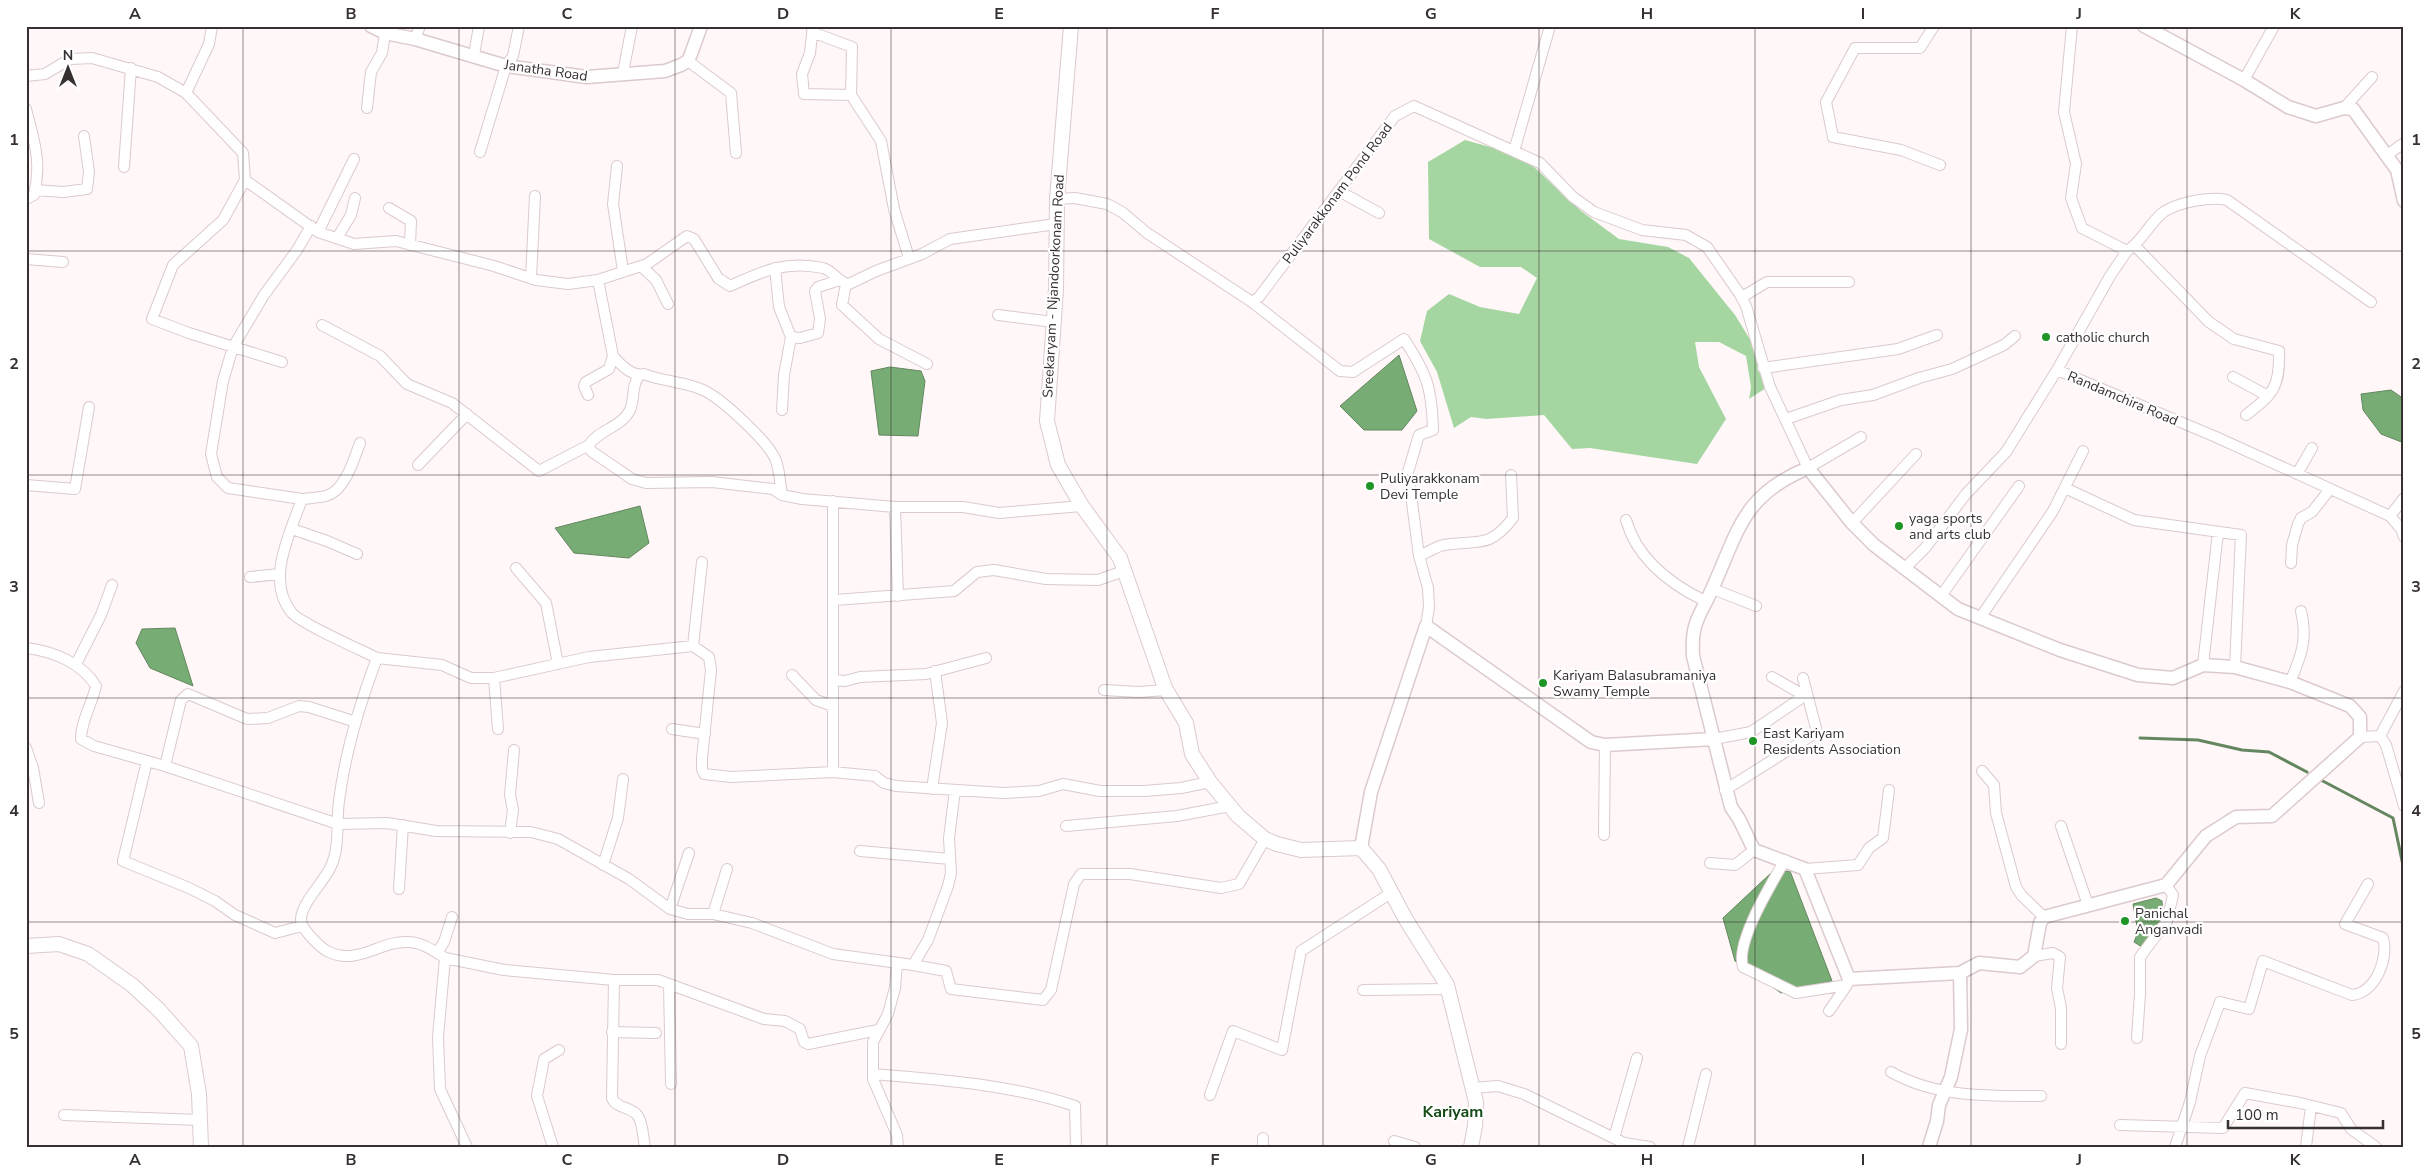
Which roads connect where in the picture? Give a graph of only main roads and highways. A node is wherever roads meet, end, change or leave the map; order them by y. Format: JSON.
{"nodes":[{"id":1,"x":1071,"y":26,"type":"edge"},
{"id":2,"x":26,"y":946,"type":"edge"},
{"id":3,"x":201,"y":1147,"type":"edge"},
{"id":4,"x":1471,"y":1147,"type":"edge"}],
"edges":[{"from":1,"to":4,"type":"main road","name":"Sreekaryam - Njandoorkonam Road"},
{"from":2,"to":3,"type":"main road"}]}
